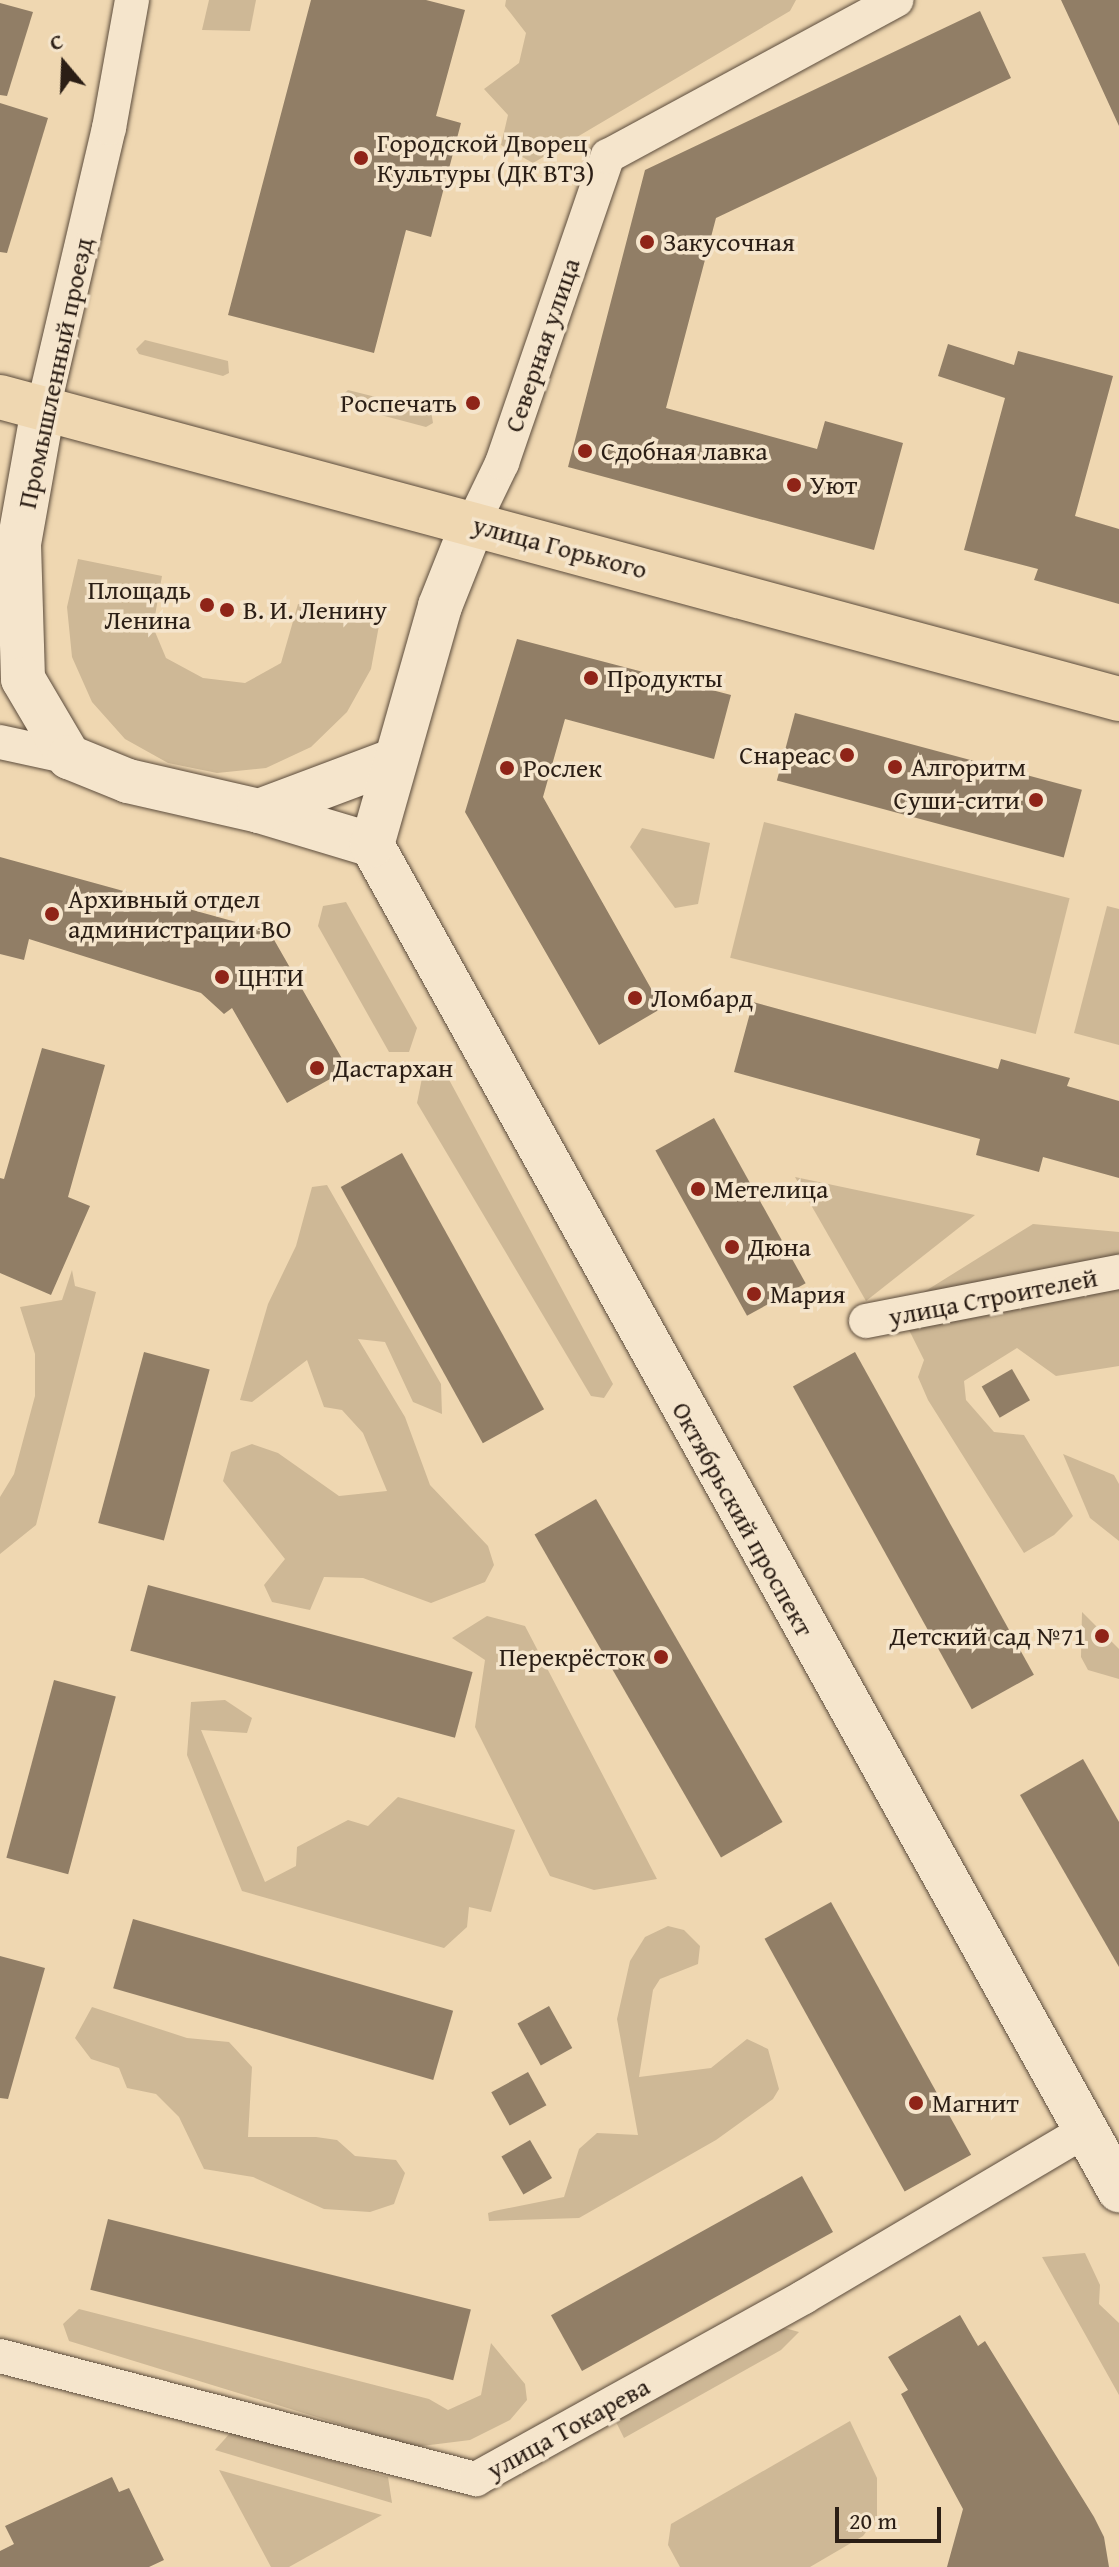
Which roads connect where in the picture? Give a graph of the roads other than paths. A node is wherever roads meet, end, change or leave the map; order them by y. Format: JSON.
{"nodes":[{"id":1,"x":132,"y":0,"type":"edge"},
{"id":2,"x":897,"y":0,"type":"edge"},
{"id":3,"x":0,"y":397,"type":"edge"},
{"id":4,"x":43,"y":409,"type":"junction"},
{"id":5,"x":473,"y":523,"type":"junction"},
{"id":6,"x":19,"y":544,"type":"junction"},
{"id":7,"x":0,"y":586,"type":"edge"},
{"id":8,"x":1119,"y":699,"type":"edge"},
{"id":9,"x":0,"y":742,"type":"edge"},
{"id":10,"x":69,"y":757,"type":"junction"},
{"id":11,"x":395,"y":760,"type":"junction"},
{"id":12,"x":259,"y":811,"type":"junction"},
{"id":13,"x":372,"y":845,"type":"junction"},
{"id":14,"x":1119,"y":1272,"type":"edge"},
{"id":15,"x":866,"y":1321,"type":"dead end"},
{"id":16,"x":1086,"y":2130,"type":"junction"},
{"id":17,"x":1119,"y":2190,"type":"edge"},
{"id":18,"x":0,"y":2356,"type":"edge"}],
"edges":[{"from":1,"to":4,"type":"street","name":"Промышленный проезд"},
{"from":2,"to":5,"type":"street","name":"Северная улица"},
{"from":3,"to":4,"type":"main road","name":"улица Горького"},
{"from":4,"to":5,"type":"main road","name":"улица Горького"},
{"from":4,"to":6,"type":"main road","name":"Промышленный проезд"},
{"from":5,"to":8,"type":"main road","name":"улица Горького"},
{"from":5,"to":11,"type":"main road","name":"Северная улица"},
{"from":6,"to":7,"type":"street"},
{"from":6,"to":10,"type":"main road","name":"Промышленный проезд"},
{"from":9,"to":10,"type":"street"},
{"from":10,"to":12,"type":"main road"},
{"from":11,"to":12,"type":"main road"},
{"from":11,"to":13,"type":"main road","name":"Северная улица"},
{"from":12,"to":13,"type":"main road"},
{"from":13,"to":16,"type":"main road","name":"Октябрьский проспект"},
{"from":14,"to":15,"type":"street","name":"улица Строителей"},
{"from":16,"to":17,"type":"main road","name":"Октябрьский проспект"},
{"from":16,"to":18,"type":"street","name":"улица Токарева"}]}
